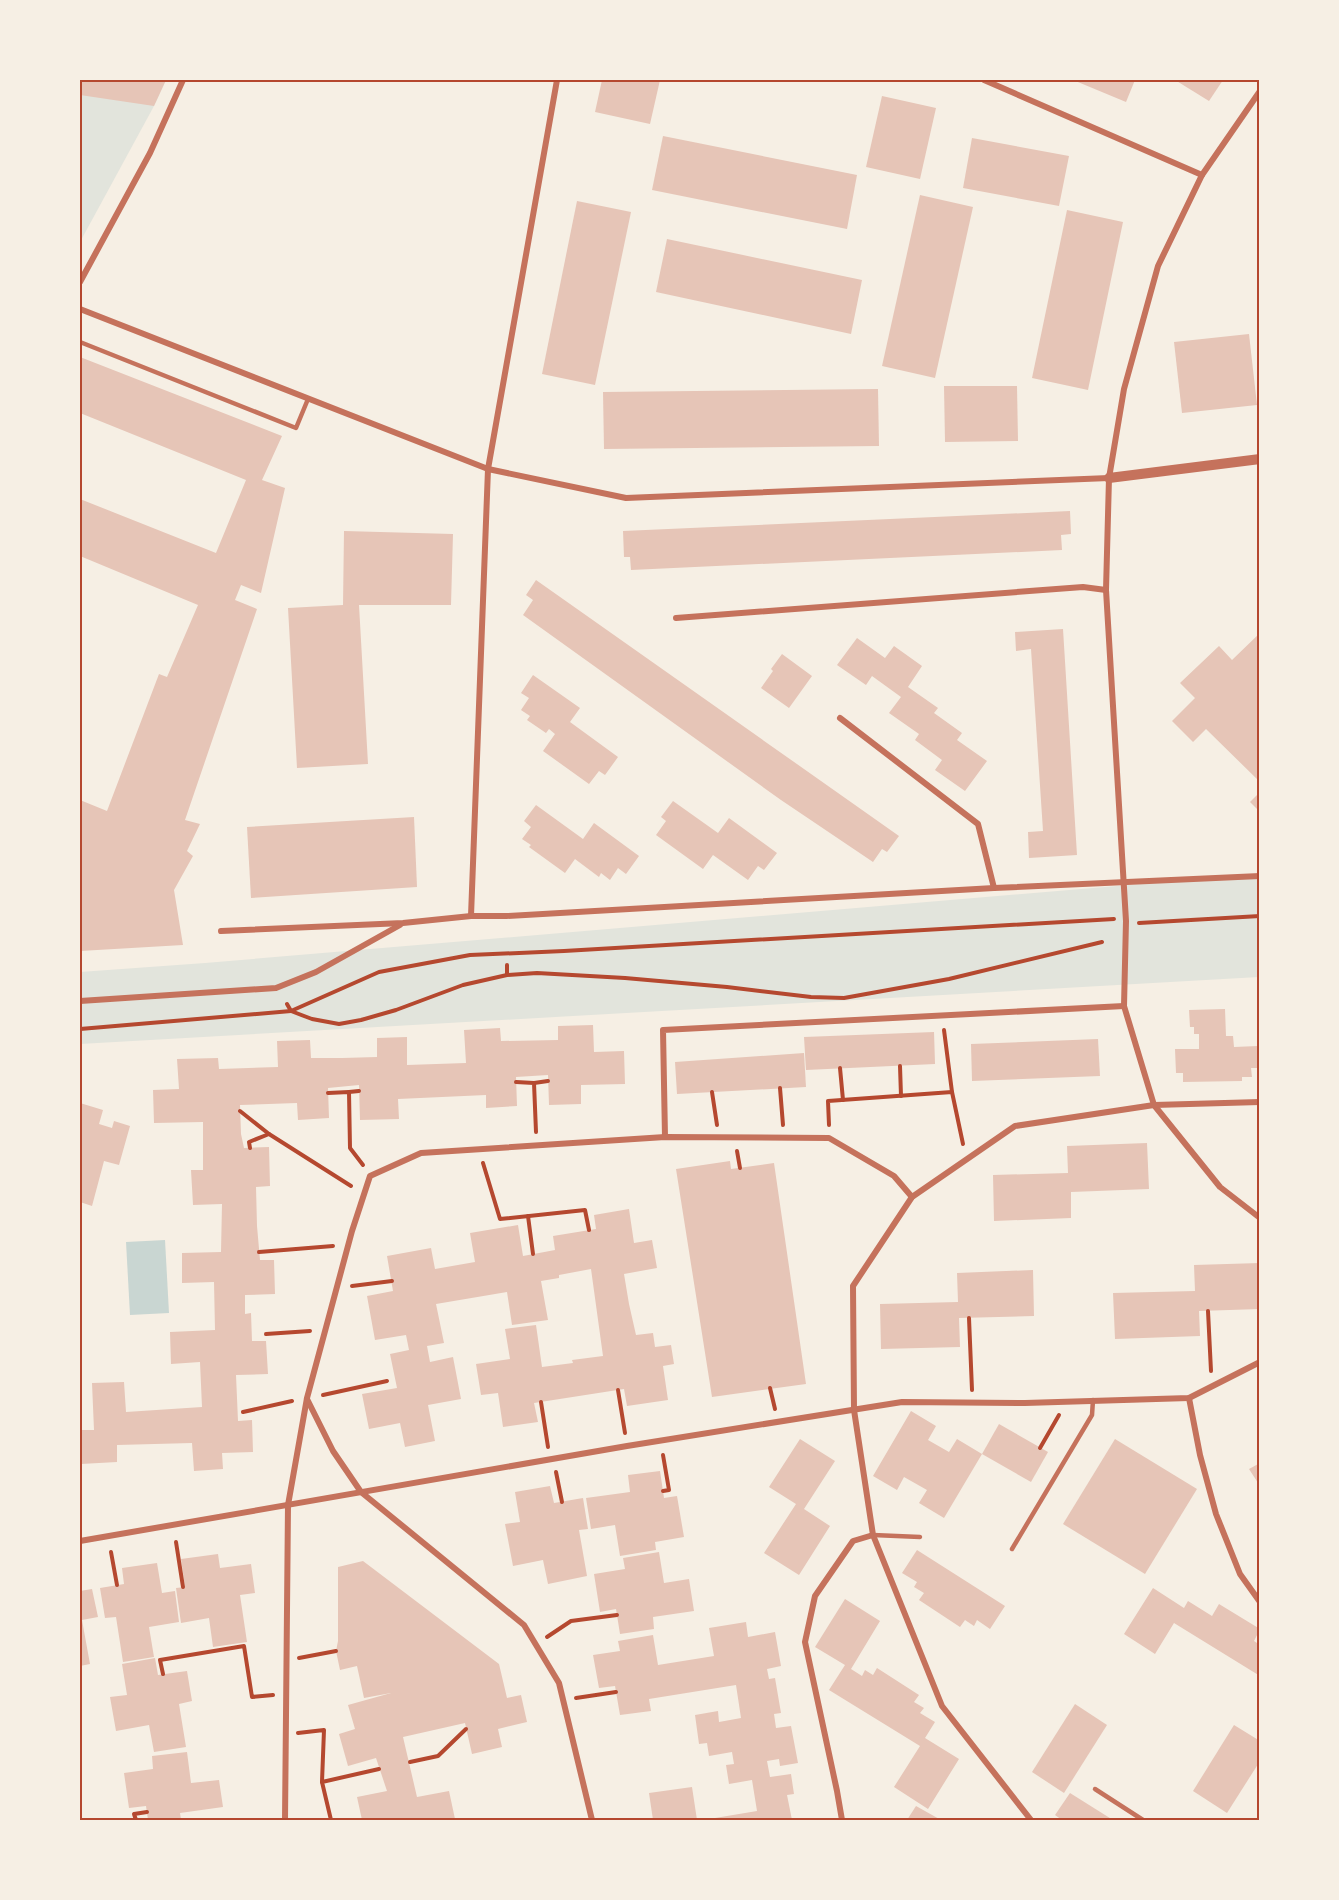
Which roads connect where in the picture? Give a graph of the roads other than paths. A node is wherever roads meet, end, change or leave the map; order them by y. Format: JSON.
{"nodes":[{"id":1,"x":183,"y":80,"type":"edge"},
{"id":2,"x":557,"y":80,"type":"edge"},
{"id":3,"x":984,"y":80,"type":"edge"},
{"id":4,"x":1260,"y":91,"type":"edge"},
{"id":5,"x":1202,"y":175,"type":"junction"},
{"id":6,"x":80,"y":282,"type":"edge"},
{"id":7,"x":80,"y":309,"type":"edge"},
{"id":8,"x":80,"y":342,"type":"edge"},
{"id":9,"x":308,"y":399,"type":"junction"},
{"id":10,"x":1260,"y":459,"type":"edge"},
{"id":11,"x":488,"y":469,"type":"junction"},
{"id":12,"x":1109,"y":478,"type":"junction"},
{"id":13,"x":1106,"y":590,"type":"junction"},
{"id":14,"x":676,"y":618,"type":"dead end"},
{"id":15,"x":840,"y":718,"type":"dead end"},
{"id":16,"x":1260,"y":876,"type":"edge"},
{"id":17,"x":1123,"y":882,"type":"junction"},
{"id":18,"x":994,"y":888,"type":"junction"},
{"id":19,"x":471,"y":916,"type":"junction"},
{"id":20,"x":403,"y":923,"type":"junction"},
{"id":21,"x":221,"y":931,"type":"dead end"},
{"id":22,"x":80,"y":1001,"type":"edge"},
{"id":23,"x":1124,"y":1006,"type":"junction"},
{"id":24,"x":1260,"y":1102,"type":"edge"},
{"id":25,"x":1154,"y":1105,"type":"junction"},
{"id":26,"x":665,"y":1137,"type":"junction"},
{"id":27,"x":912,"y":1197,"type":"junction"},
{"id":28,"x":1260,"y":1218,"type":"edge"},
{"id":29,"x":1260,"y":1362,"type":"edge"},
{"id":30,"x":307,"y":1398,"type":"junction"},
{"id":31,"x":1189,"y":1398,"type":"junction"},
{"id":32,"x":1093,"y":1400,"type":"junction"},
{"id":33,"x":854,"y":1410,"type":"junction"},
{"id":34,"x":361,"y":1492,"type":"junction"},
{"id":35,"x":288,"y":1505,"type":"junction"},
{"id":36,"x":873,"y":1535,"type":"junction"},
{"id":37,"x":920,"y":1537,"type":"dead end"},
{"id":38,"x":80,"y":1541,"type":"edge"},
{"id":39,"x":1012,"y":1549,"type":"dead end"},
{"id":40,"x":1260,"y":1602,"type":"edge"},
{"id":41,"x":1095,"y":1789,"type":"dead end"},
{"id":42,"x":285,"y":1821,"type":"edge"},
{"id":43,"x":592,"y":1821,"type":"edge"},
{"id":44,"x":842,"y":1821,"type":"edge"},
{"id":45,"x":1031,"y":1821,"type":"edge"},
{"id":46,"x":1143,"y":1821,"type":"edge"}],
"edges":[{"from":1,"to":6,"type":"street"},
{"from":2,"to":11,"type":"street"},
{"from":3,"to":5,"type":"street"},
{"from":4,"to":5,"type":"street"},
{"from":5,"to":12,"type":"street"},
{"from":7,"to":9,"type":"street"},
{"from":8,"to":9,"type":"lane"},
{"from":9,"to":11,"type":"street"},
{"from":10,"to":12,"type":"street"},
{"from":11,"to":12,"type":"street"},
{"from":11,"to":19,"type":"street"},
{"from":12,"to":13,"type":"street"},
{"from":13,"to":14,"type":"street"},
{"from":13,"to":17,"type":"street"},
{"from":15,"to":18,"type":"street"},
{"from":16,"to":17,"type":"street"},
{"from":17,"to":18,"type":"street"},
{"from":17,"to":23,"type":"street"},
{"from":18,"to":19,"type":"street"},
{"from":19,"to":20,"type":"street"},
{"from":20,"to":21,"type":"street"},
{"from":20,"to":22,"type":"street"},
{"from":23,"to":25,"type":"street"},
{"from":23,"to":26,"type":"street"},
{"from":24,"to":25,"type":"street"},
{"from":25,"to":27,"type":"street"},
{"from":25,"to":28,"type":"street"},
{"from":26,"to":27,"type":"street"},
{"from":26,"to":30,"type":"street"},
{"from":27,"to":33,"type":"street"},
{"from":29,"to":31,"type":"street"},
{"from":30,"to":34,"type":"street"},
{"from":30,"to":35,"type":"street"},
{"from":31,"to":32,"type":"street"},
{"from":31,"to":40,"type":"street"},
{"from":32,"to":33,"type":"street"},
{"from":32,"to":39,"type":"lane"},
{"from":33,"to":34,"type":"street"},
{"from":33,"to":36,"type":"street"},
{"from":34,"to":35,"type":"street"},
{"from":34,"to":43,"type":"street"},
{"from":35,"to":38,"type":"street"},
{"from":35,"to":42,"type":"street"},
{"from":36,"to":37,"type":"lane"},
{"from":36,"to":44,"type":"street"},
{"from":36,"to":45,"type":"street"},
{"from":41,"to":46,"type":"lane"}]}
